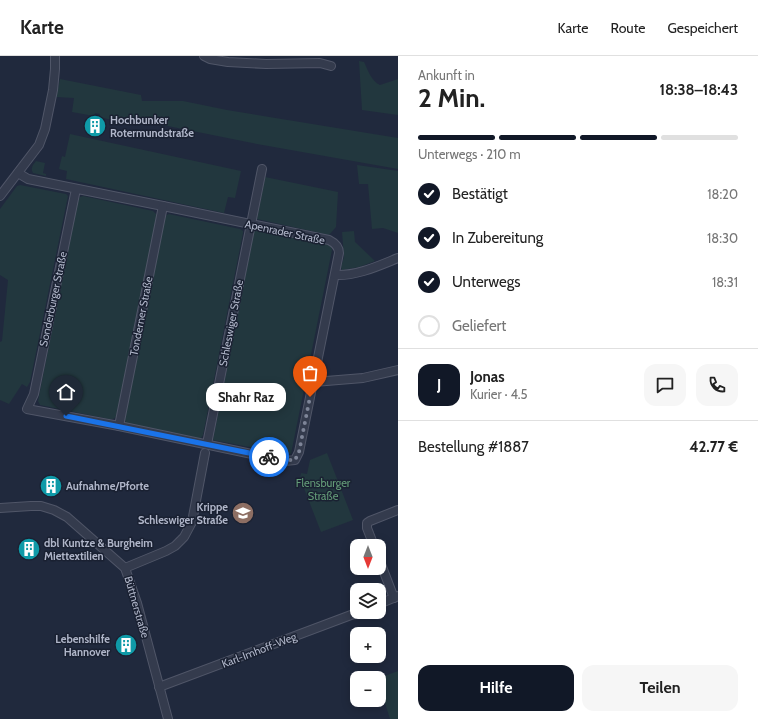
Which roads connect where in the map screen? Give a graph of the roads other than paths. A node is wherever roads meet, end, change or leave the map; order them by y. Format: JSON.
{"nodes":[{"id":1,"x":55,"y":56,"type":"edge"},
{"id":2,"x":204,"y":56,"type":"edge"},
{"id":3,"x":331,"y":66,"type":"dead end"},
{"id":4,"x":262,"y":169,"type":"dead end"},
{"id":5,"x":18,"y":173,"type":"junction"},
{"id":6,"x":76,"y":188,"type":"junction"},
{"id":7,"x":0,"y":196,"type":"edge"},
{"id":8,"x":163,"y":206,"type":"junction"},
{"id":9,"x":251,"y":225,"type":"junction"},
{"id":10,"x":398,"y":258,"type":"edge"},
{"id":11,"x":335,"y":275,"type":"junction"},
{"id":12,"x":398,"y":370,"type":"edge"},
{"id":13,"x":314,"y":382,"type":"junction"},
{"id":14,"x":119,"y":426,"type":"junction"},
{"id":15,"x":207,"y":444,"type":"junction"},
{"id":16,"x":205,"y":453,"type":"dead end"},
{"id":17,"x":0,"y":508,"type":"edge"},
{"id":18,"x":398,"y":510,"type":"edge"},
{"id":19,"x":371,"y":539,"type":"edge"},
{"id":20,"x":125,"y":568,"type":"junction"},
{"id":21,"x":386,"y":575,"type":"edge"},
{"id":22,"x":396,"y":597,"type":"edge"},
{"id":23,"x":386,"y":601,"type":"edge"},
{"id":24,"x":350,"y":615,"type":"edge"},
{"id":25,"x":159,"y":687,"type":"junction"},
{"id":26,"x":168,"y":719,"type":"edge"}],
"edges":[{"from":1,"to":5,"type":"street"},
{"from":2,"to":3,"type":"street"},
{"from":4,"to":9,"type":"street","name":"Schleswiger Straße"},
{"from":5,"to":6,"type":"street","name":"Apenrader Straße"},
{"from":5,"to":7,"type":"street"},
{"from":6,"to":8,"type":"street","name":"Apenrader Straße"},
{"from":6,"to":14,"type":"street","name":"Sonderburger Straße"},
{"from":8,"to":9,"type":"street","name":"Apenrader Straße"},
{"from":8,"to":14,"type":"street","name":"Tonderner Straße"},
{"from":9,"to":11,"type":"street","name":"Apenrader Straße"},
{"from":9,"to":15,"type":"street","name":"Schleswiger Straße"},
{"from":10,"to":11,"type":"street"},
{"from":11,"to":13,"type":"street","name":"Apenrader Straße"},
{"from":12,"to":13,"type":"street"},
{"from":13,"to":15,"type":"street","name":"Apenrader Straße"},
{"from":14,"to":15,"type":"street"},
{"from":16,"to":20,"type":"street"},
{"from":17,"to":20,"type":"street","name":"Büttnerstraße"},
{"from":18,"to":19,"type":"street"},
{"from":20,"to":25,"type":"street","name":"Büttnerstraße"},
{"from":21,"to":22,"type":"street"},
{"from":22,"to":23,"type":"street"},
{"from":24,"to":25,"type":"street","name":"Karl-Imhoff-Weg"},
{"from":25,"to":26,"type":"street","name":"Büttnerstraße"}]}
